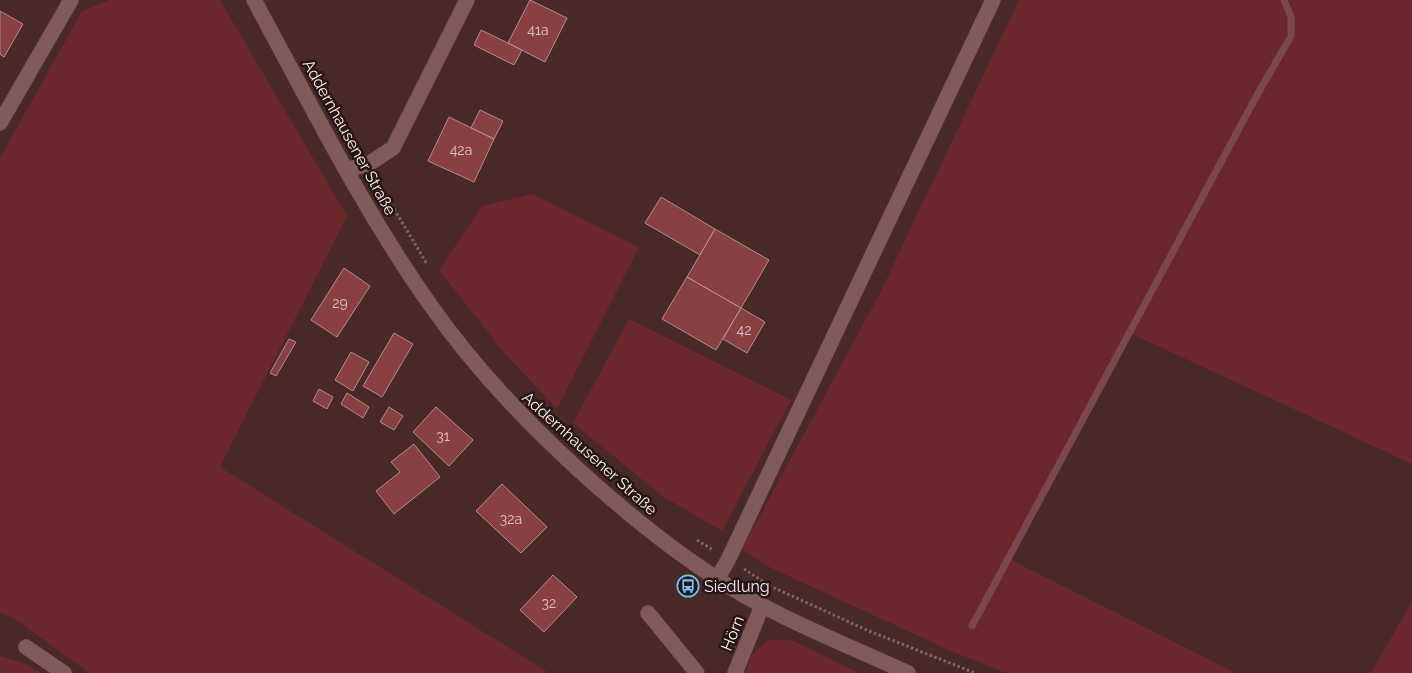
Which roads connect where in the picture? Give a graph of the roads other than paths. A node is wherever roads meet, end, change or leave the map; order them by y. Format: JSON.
{"nodes":[{"id":1,"x":71,"y":0,"type":"edge"},
{"id":2,"x":254,"y":0,"type":"edge"},
{"id":3,"x":467,"y":0,"type":"edge"},
{"id":4,"x":993,"y":0,"type":"edge"},
{"id":5,"x":0,"y":123,"type":"edge"},
{"id":6,"x":347,"y":169,"type":"junction"},
{"id":7,"x":718,"y":579,"type":"junction"},
{"id":8,"x":762,"y":606,"type":"junction"},
{"id":9,"x":648,"y":613,"type":"dead end"},
{"id":10,"x":26,"y":647,"type":"dead end"},
{"id":11,"x":64,"y":673,"type":"edge"},
{"id":12,"x":697,"y":673,"type":"edge"},
{"id":13,"x":735,"y":673,"type":"edge"},
{"id":14,"x":908,"y":673,"type":"edge"}],
"edges":[{"from":1,"to":5,"type":"street"},
{"from":2,"to":6,"type":"street","name":"Addernhausener Straße"},
{"from":3,"to":6,"type":"street"},
{"from":4,"to":7,"type":"street"},
{"from":6,"to":7,"type":"street","name":"Addernhausener Straße"},
{"from":7,"to":8,"type":"street","name":"Addernhausener Straße"},
{"from":8,"to":13,"type":"street","name":"Hörn"},
{"from":8,"to":14,"type":"street","name":"Addernhausener Straße"},
{"from":9,"to":12,"type":"street"},
{"from":10,"to":11,"type":"street"}]}
